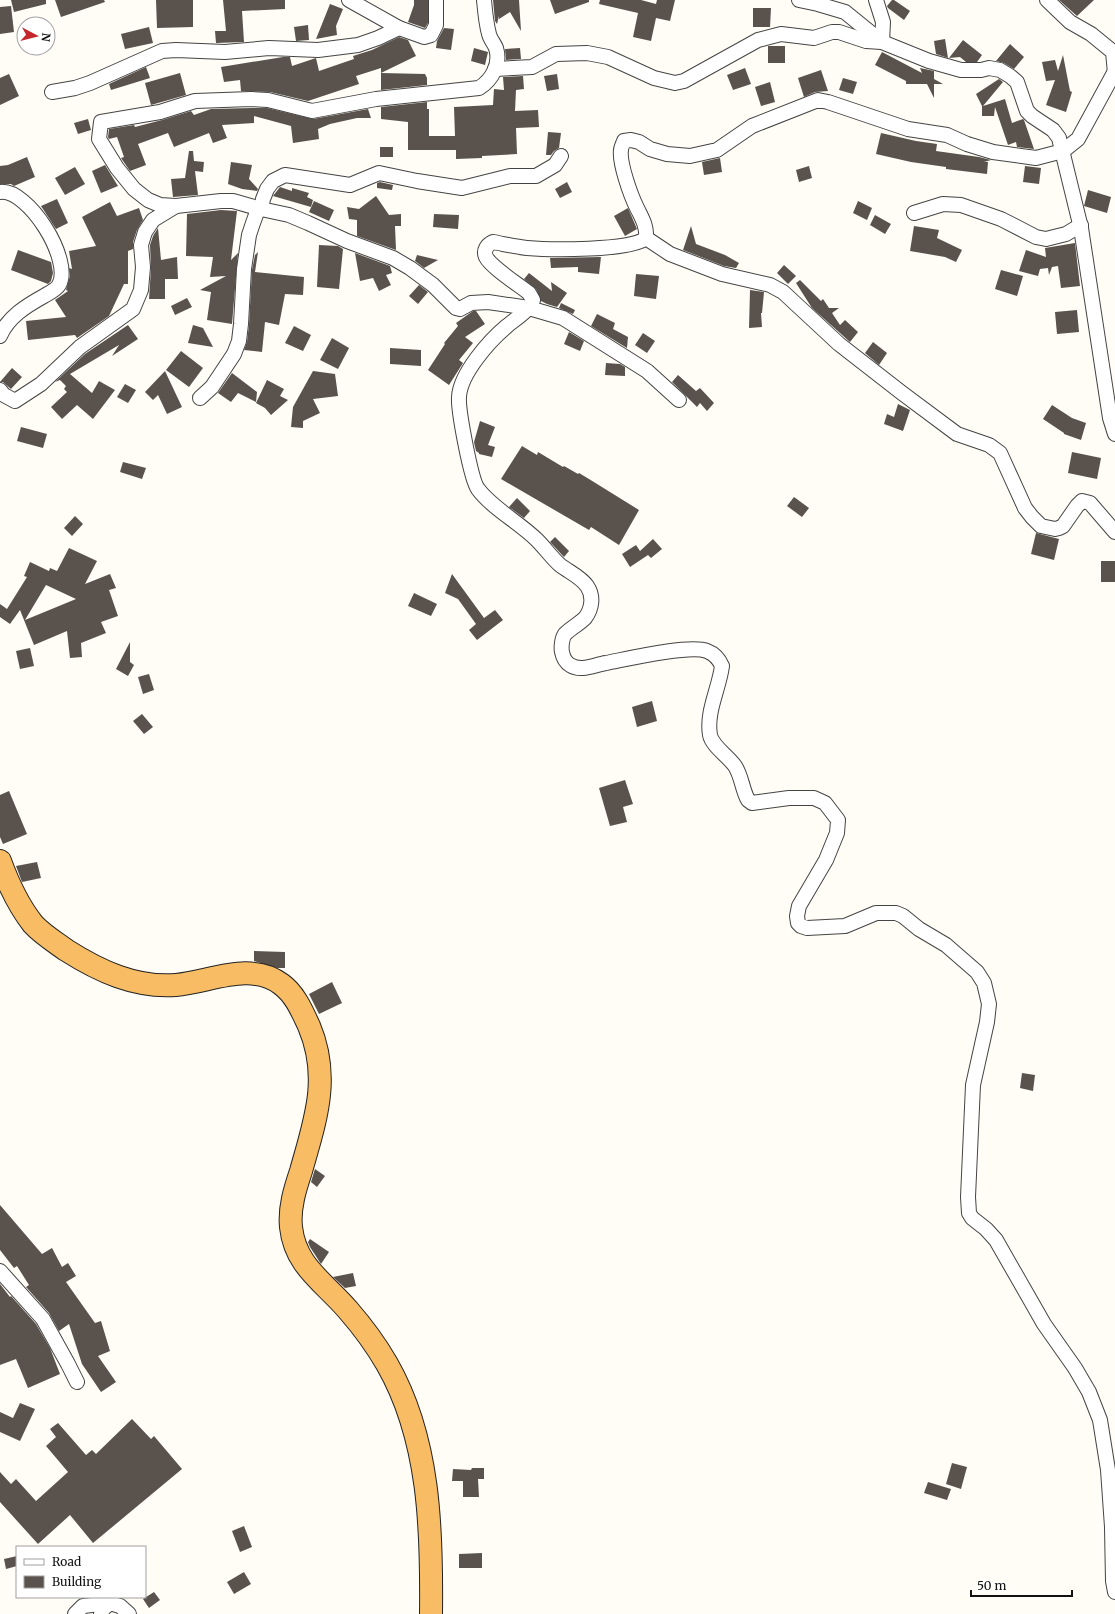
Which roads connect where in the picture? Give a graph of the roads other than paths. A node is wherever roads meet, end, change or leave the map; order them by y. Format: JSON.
{"nodes":[{"id":1,"x":349,"y":0,"type":"edge"},
{"id":2,"x":436,"y":0,"type":"edge"},
{"id":3,"x":484,"y":0,"type":"edge"},
{"id":4,"x":799,"y":0,"type":"edge"},
{"id":5,"x":876,"y":0,"type":"edge"},
{"id":6,"x":1047,"y":0,"type":"edge"},
{"id":7,"x":399,"y":28,"type":"junction"},
{"id":8,"x":882,"y":42,"type":"junction"},
{"id":9,"x":495,"y":69,"type":"junction"},
{"id":10,"x":1115,"y":72,"type":"edge"},
{"id":11,"x":52,"y":92,"type":"dead end"},
{"id":12,"x":1063,"y":151,"type":"junction"},
{"id":13,"x":561,"y":156,"type":"dead end"},
{"id":14,"x":0,"y":192,"type":"edge"},
{"id":15,"x":176,"y":206,"type":"junction"},
{"id":16,"x":260,"y":209,"type":"junction"},
{"id":17,"x":914,"y":213,"type":"dead end"},
{"id":18,"x":1081,"y":225,"type":"junction"},
{"id":19,"x":646,"y":238,"type":"junction"},
{"id":20,"x":529,"y":308,"type":"junction"},
{"id":21,"x":0,"y":336,"type":"edge"},
{"id":22,"x":0,"y":390,"type":"edge"},
{"id":23,"x":200,"y":398,"type":"dead end"},
{"id":24,"x":679,"y":400,"type":"dead end"},
{"id":25,"x":1115,"y":434,"type":"edge"},
{"id":26,"x":1115,"y":532,"type":"edge"},
{"id":27,"x":0,"y":861,"type":"edge"},
{"id":28,"x":0,"y":1271,"type":"edge"},
{"id":29,"x":77,"y":1382,"type":"dead end"},
{"id":30,"x":1115,"y":1592,"type":"edge"},
{"id":31,"x":106,"y":1608,"type":"edge"},
{"id":32,"x":75,"y":1614,"type":"edge"},
{"id":33,"x":130,"y":1614,"type":"edge"},
{"id":34,"x":431,"y":1614,"type":"edge"}],
"edges":[{"from":1,"to":7,"type":"street"},
{"from":2,"to":7,"type":"street"},
{"from":3,"to":9,"type":"street"},
{"from":4,"to":8,"type":"street"},
{"from":5,"to":8,"type":"street"},
{"from":6,"to":10,"type":"street"},
{"from":7,"to":11,"type":"street"},
{"from":8,"to":9,"type":"street"},
{"from":8,"to":12,"type":"street"},
{"from":9,"to":15,"type":"street"},
{"from":10,"to":12,"type":"street"},
{"from":12,"to":18,"type":"street"},
{"from":12,"to":19,"type":"street"},
{"from":13,"to":16,"type":"street"},
{"from":14,"to":21,"type":"street"},
{"from":15,"to":16,"type":"street"},
{"from":15,"to":22,"type":"street"},
{"from":16,"to":20,"type":"street"},
{"from":16,"to":23,"type":"street"},
{"from":17,"to":18,"type":"street"},
{"from":18,"to":25,"type":"street"},
{"from":19,"to":20,"type":"street"},
{"from":19,"to":26,"type":"street"},
{"from":20,"to":24,"type":"street"},
{"from":20,"to":30,"type":"street"},
{"from":27,"to":34,"type":"highway"},
{"from":28,"to":29,"type":"street"},
{"from":31,"to":32,"type":"street"},
{"from":31,"to":33,"type":"street"}]}
